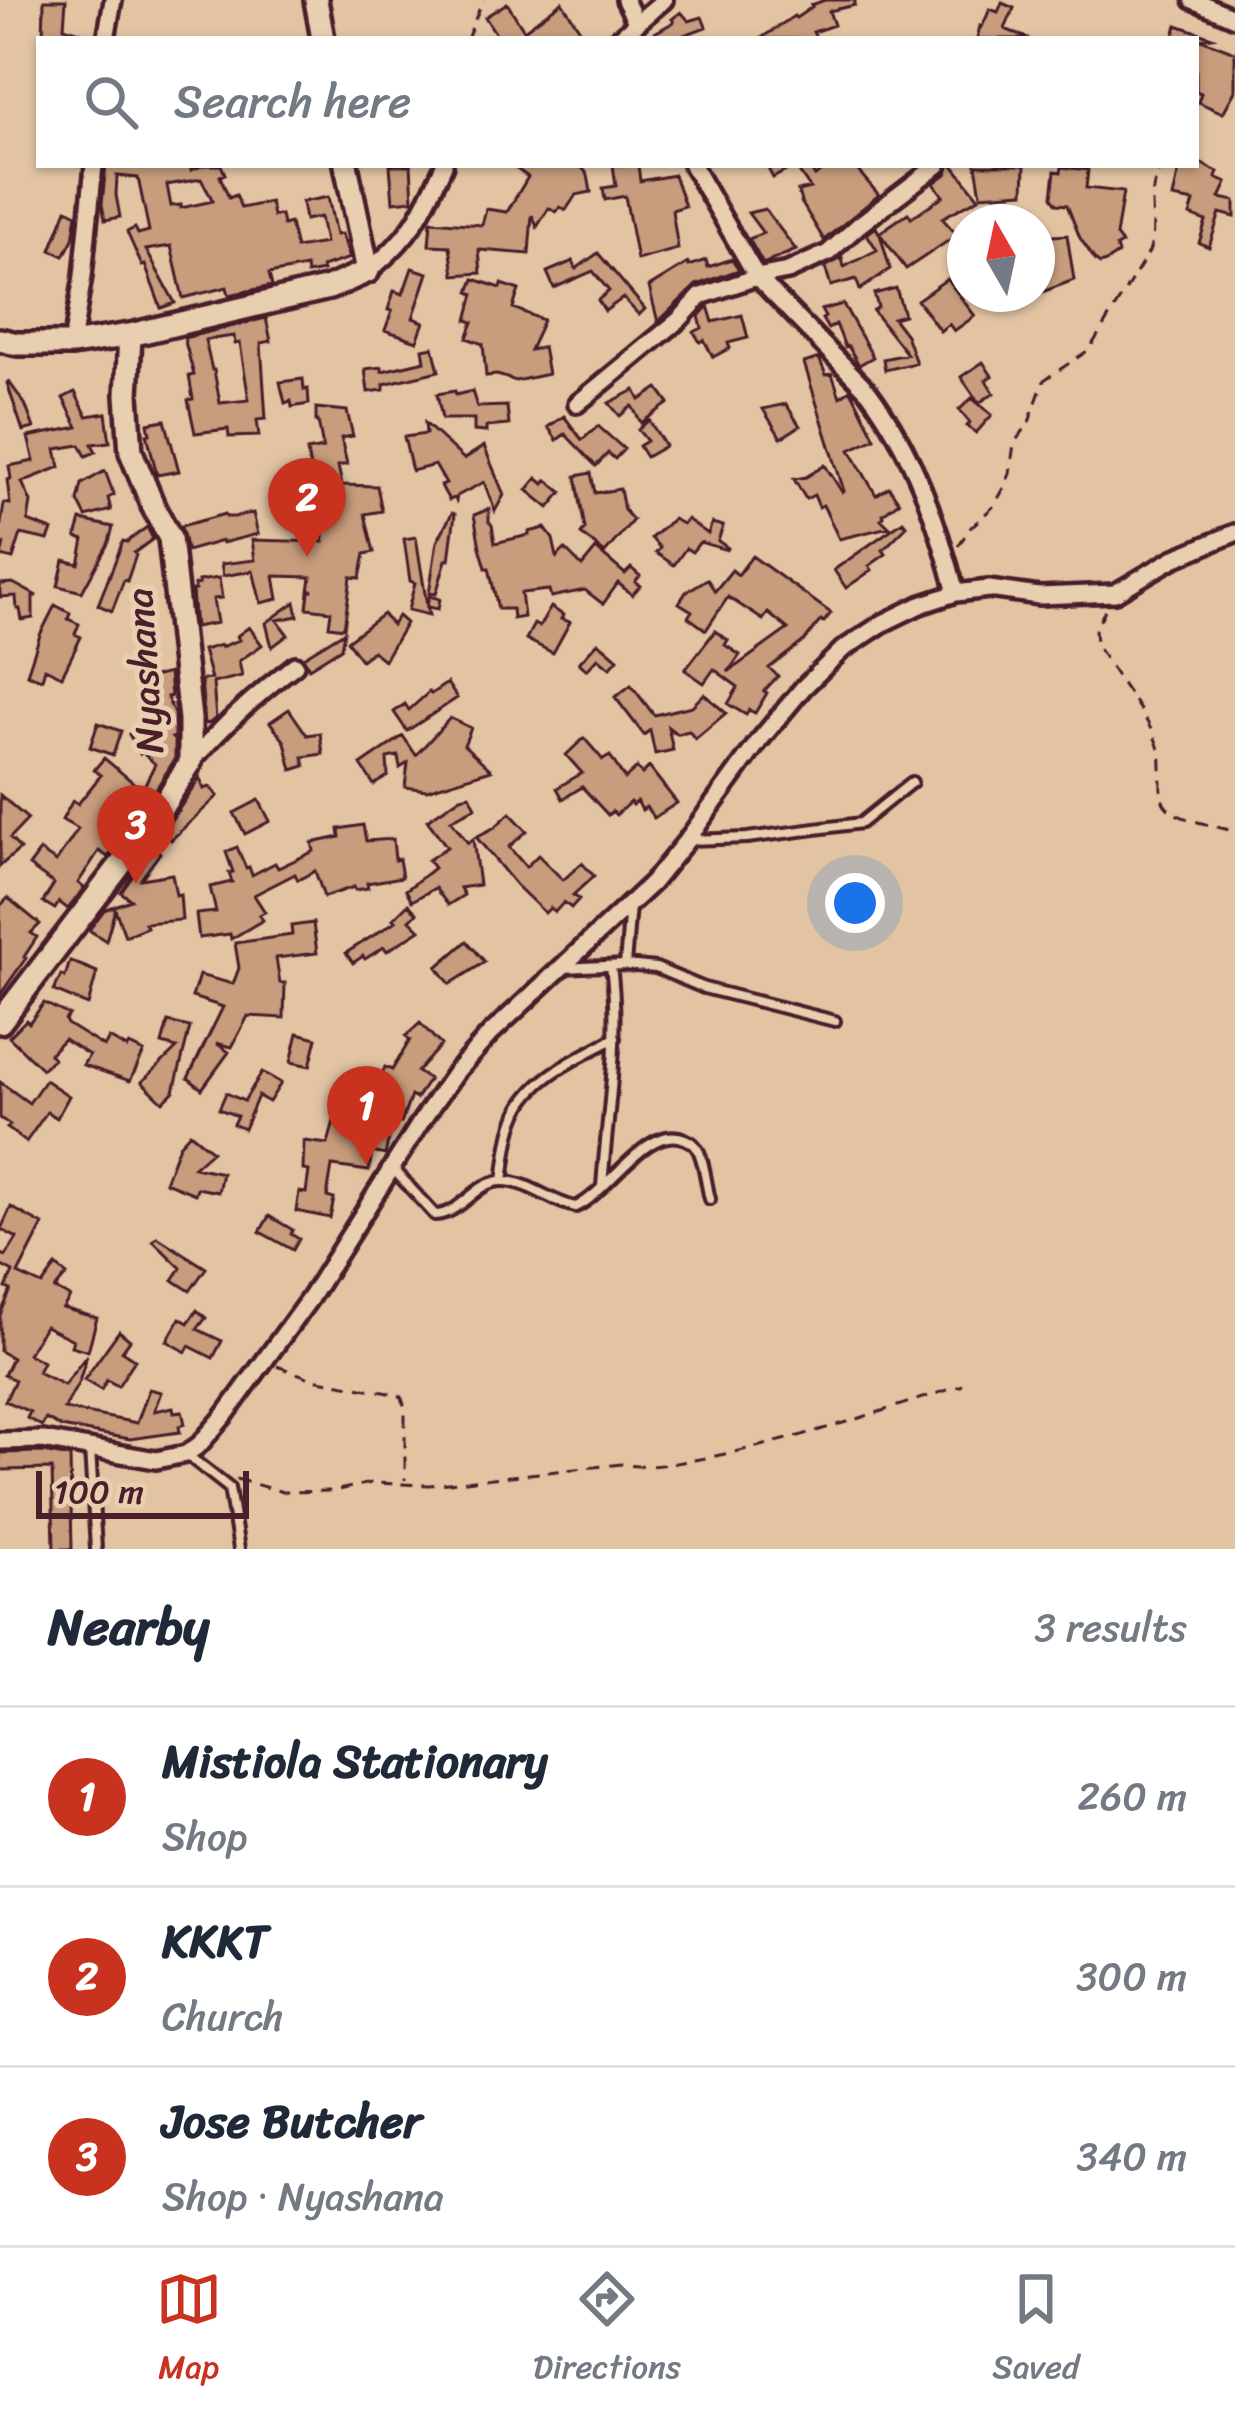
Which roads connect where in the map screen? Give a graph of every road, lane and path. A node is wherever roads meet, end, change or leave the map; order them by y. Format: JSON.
{"nodes":[{"id":1,"x":113,"y":0,"type":"edge"},
{"id":2,"x":316,"y":0,"type":"edge"},
{"id":3,"x":483,"y":0,"type":"edge"},
{"id":4,"x":625,"y":0,"type":"edge"},
{"id":5,"x":664,"y":0,"type":"edge"},
{"id":6,"x":1193,"y":0,"type":"edge"},
{"id":7,"x":1235,"y":19,"type":"edge"},
{"id":8,"x":626,"y":34,"type":"edge"},
{"id":9,"x":107,"y":36,"type":"edge"},
{"id":10,"x":322,"y":36,"type":"edge"},
{"id":11,"x":468,"y":36,"type":"edge"},
{"id":12,"x":94,"y":168,"type":"edge"},
{"id":13,"x":347,"y":168,"type":"edge"},
{"id":14,"x":443,"y":168,"type":"edge"},
{"id":15,"x":694,"y":168,"type":"edge"},
{"id":16,"x":934,"y":168,"type":"edge"},
{"id":17,"x":1160,"y":170,"type":"dead end"},
{"id":18,"x":368,"y":271,"type":"junction"},
{"id":19,"x":758,"y":277,"type":"junction"},
{"id":20,"x":130,"y":335,"type":"junction"},
{"id":21,"x":0,"y":340,"type":"edge"},
{"id":22,"x":72,"y":344,"type":"junction"},
{"id":23,"x":578,"y":404,"type":"dead end"},
{"id":24,"x":1235,"y":533,"type":"edge"},
{"id":25,"x":949,"y":563,"type":"junction"},
{"id":26,"x":956,"y":593,"type":"junction"},
{"id":27,"x":1115,"y":593,"type":"junction"},
{"id":28,"x":295,"y":665,"type":"dead end"},
{"id":29,"x":190,"y":763,"type":"junction"},
{"id":30,"x":912,"y":782,"type":"dead end"},
{"id":31,"x":1235,"y":832,"type":"edge"},
{"id":32,"x":687,"y":840,"type":"junction"},
{"id":33,"x":630,"y":903,"type":"junction"},
{"id":34,"x":625,"y":965,"type":"junction"},
{"id":35,"x":611,"y":966,"type":"junction"},
{"id":36,"x":562,"y":968,"type":"junction"},
{"id":37,"x":0,"y":1022,"type":"edge"},
{"id":38,"x":835,"y":1022,"type":"dead end"},
{"id":39,"x":615,"y":1038,"type":"junction"},
{"id":40,"x":392,"y":1167,"type":"junction"},
{"id":41,"x":503,"y":1181,"type":"junction"},
{"id":42,"x":602,"y":1189,"type":"junction"},
{"id":43,"x":710,"y":1198,"type":"dead end"},
{"id":44,"x":264,"y":1360,"type":"junction"},
{"id":45,"x":963,"y":1385,"type":"dead end"},
{"id":46,"x":0,"y":1442,"type":"edge"},
{"id":47,"x":90,"y":1449,"type":"junction"},
{"id":48,"x":186,"y":1454,"type":"junction"},
{"id":49,"x":222,"y":1481,"type":"junction"},
{"id":50,"x":405,"y":1483,"type":"junction"},
{"id":51,"x":96,"y":1549,"type":"edge"},
{"id":52,"x":239,"y":1549,"type":"edge"}],
"edges":[{"from":1,"to":9,"type":"street"},
{"from":2,"to":10,"type":"street"},
{"from":3,"to":11,"type":"path"},
{"from":4,"to":8,"type":"street"},
{"from":5,"to":8,"type":"street"},
{"from":6,"to":7,"type":"street"},
{"from":12,"to":22,"type":"street"},
{"from":13,"to":18,"type":"street"},
{"from":14,"to":18,"type":"street"},
{"from":15,"to":19,"type":"street"},
{"from":16,"to":19,"type":"street"},
{"from":17,"to":25,"type":"path"},
{"from":18,"to":20,"type":"street"},
{"from":19,"to":23,"type":"street"},
{"from":19,"to":25,"type":"street"},
{"from":20,"to":22,"type":"street"},
{"from":20,"to":29,"type":"street","name":"Nyashana"},
{"from":21,"to":22,"type":"street"},
{"from":24,"to":27,"type":"street"},
{"from":25,"to":26,"type":"street"},
{"from":26,"to":27,"type":"street"},
{"from":26,"to":32,"type":"street"},
{"from":27,"to":31,"type":"path"},
{"from":28,"to":29,"type":"street"},
{"from":29,"to":37,"type":"street","name":"Nyashana"},
{"from":30,"to":32,"type":"lane"},
{"from":32,"to":33,"type":"street"},
{"from":33,"to":34,"type":"lane"},
{"from":33,"to":36,"type":"street"},
{"from":34,"to":35,"type":"lane"},
{"from":34,"to":38,"type":"lane"},
{"from":35,"to":36,"type":"lane"},
{"from":35,"to":39,"type":"lane"},
{"from":36,"to":40,"type":"street"},
{"from":39,"to":41,"type":"lane"},
{"from":39,"to":42,"type":"lane"},
{"from":40,"to":41,"type":"lane"},
{"from":40,"to":44,"type":"street"},
{"from":41,"to":42,"type":"lane"},
{"from":42,"to":43,"type":"lane"},
{"from":44,"to":48,"type":"street"},
{"from":44,"to":50,"type":"path"},
{"from":45,"to":50,"type":"path"},
{"from":46,"to":47,"type":"street"},
{"from":47,"to":48,"type":"street"},
{"from":47,"to":51,"type":"lane"},
{"from":48,"to":49,"type":"lane"},
{"from":49,"to":50,"type":"path"},
{"from":49,"to":52,"type":"lane"}]}
